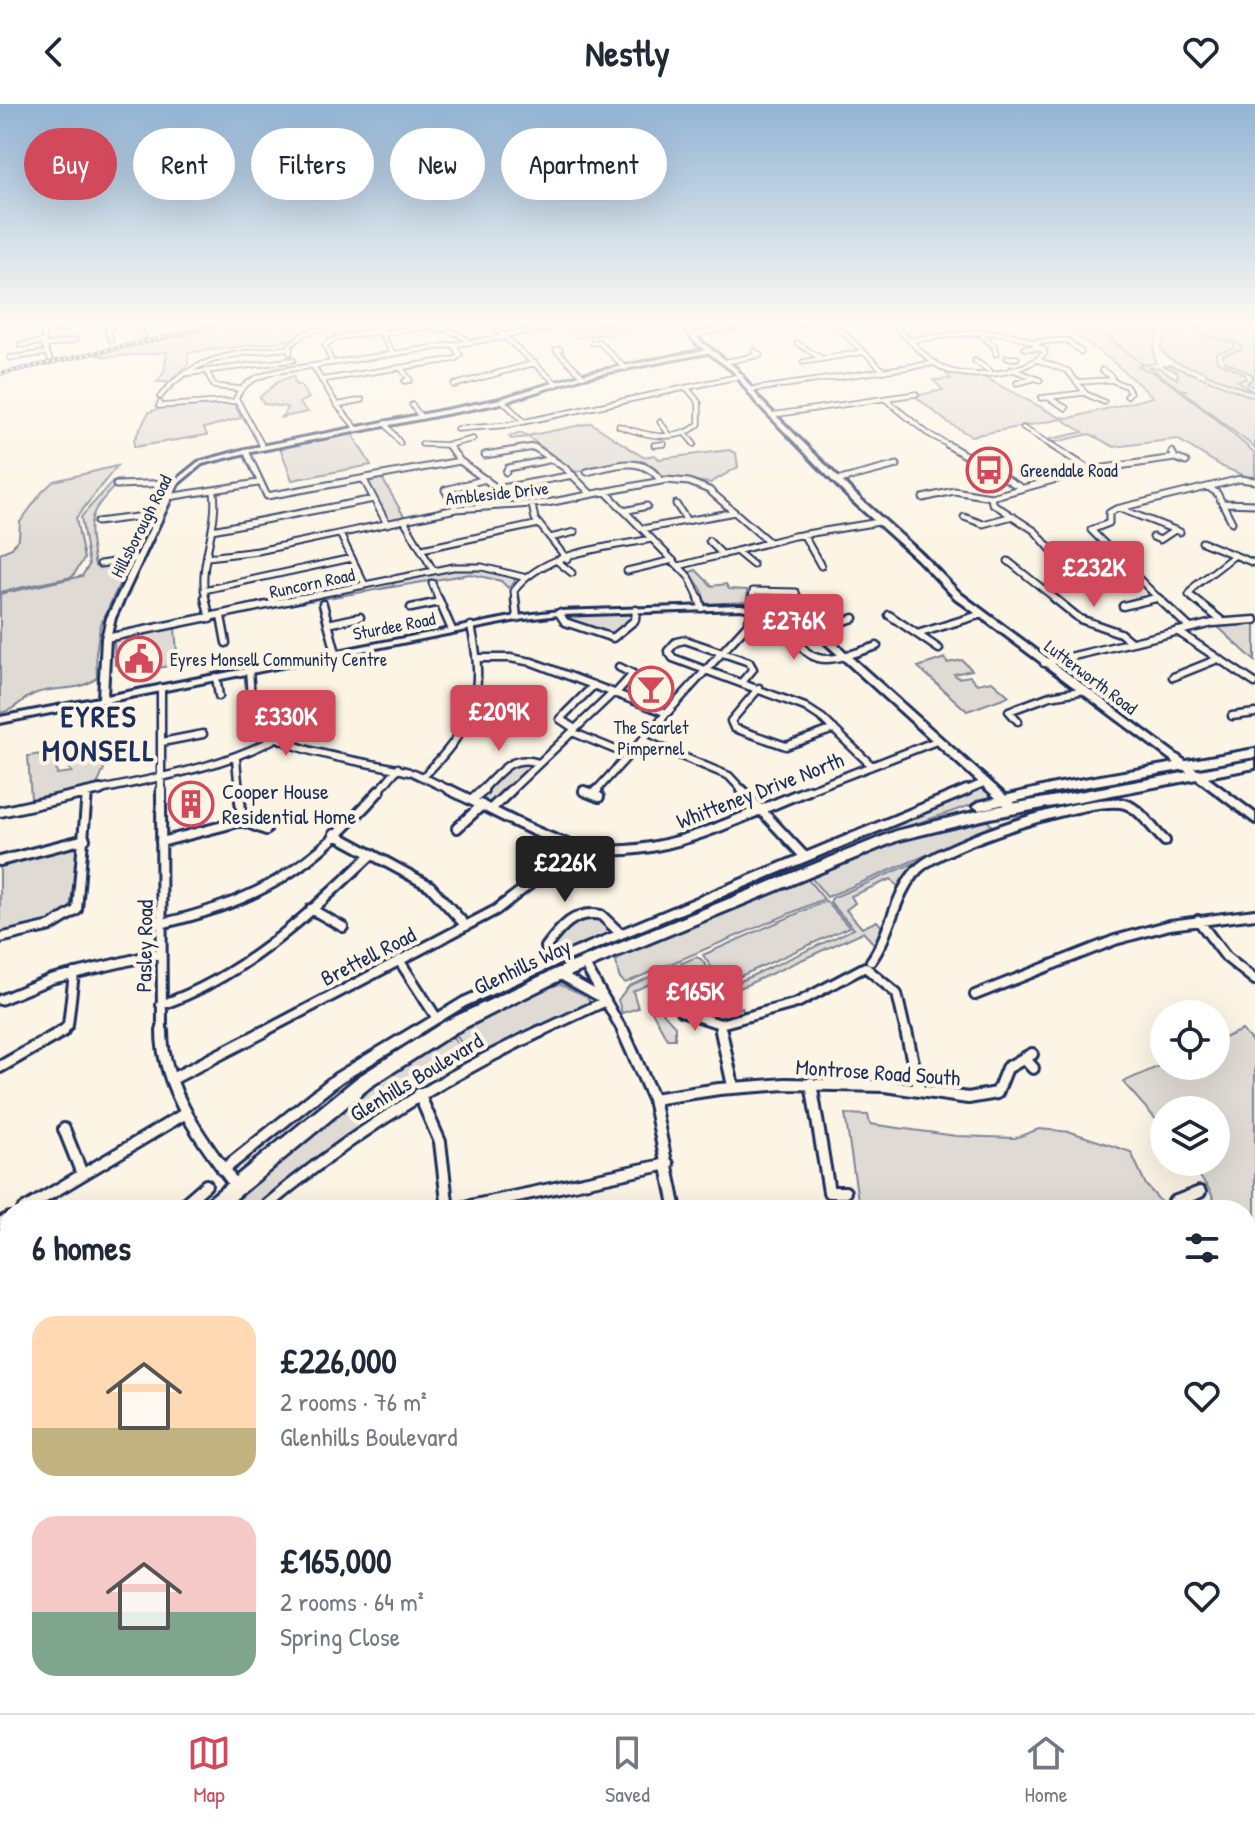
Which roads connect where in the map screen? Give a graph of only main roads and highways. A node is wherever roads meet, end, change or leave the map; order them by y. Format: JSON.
{"nodes":[{"id":1,"x":757,"y":399,"type":"edge"},
{"id":2,"x":1255,"y":753,"type":"edge"},
{"id":3,"x":1255,"y":764,"type":"edge"},
{"id":4,"x":1180,"y":765,"type":"junction"},
{"id":5,"x":1194,"y":775,"type":"junction"},
{"id":6,"x":1063,"y":799,"type":"junction"},
{"id":7,"x":1255,"y":819,"type":"edge"},
{"id":8,"x":220,"y":1200,"type":"edge"}],
"edges":[{"from":1,"to":4,"type":"main road","name":"Lutterworth Road"},
{"from":2,"to":4,"type":"highway","name":"Glenhills Way"},
{"from":3,"to":5,"type":"highway","name":"Glenhills Way"},
{"from":4,"to":5,"type":"main road","name":"Lutterworth Road"},
{"from":4,"to":6,"type":"highway","name":"Glenhills Way"},
{"from":5,"to":6,"type":"highway","name":"Glenhills Way"},
{"from":5,"to":7,"type":"main road","name":"Lutterworth Road"},
{"from":6,"to":8,"type":"highway","name":"Glenhills Way"}]}
